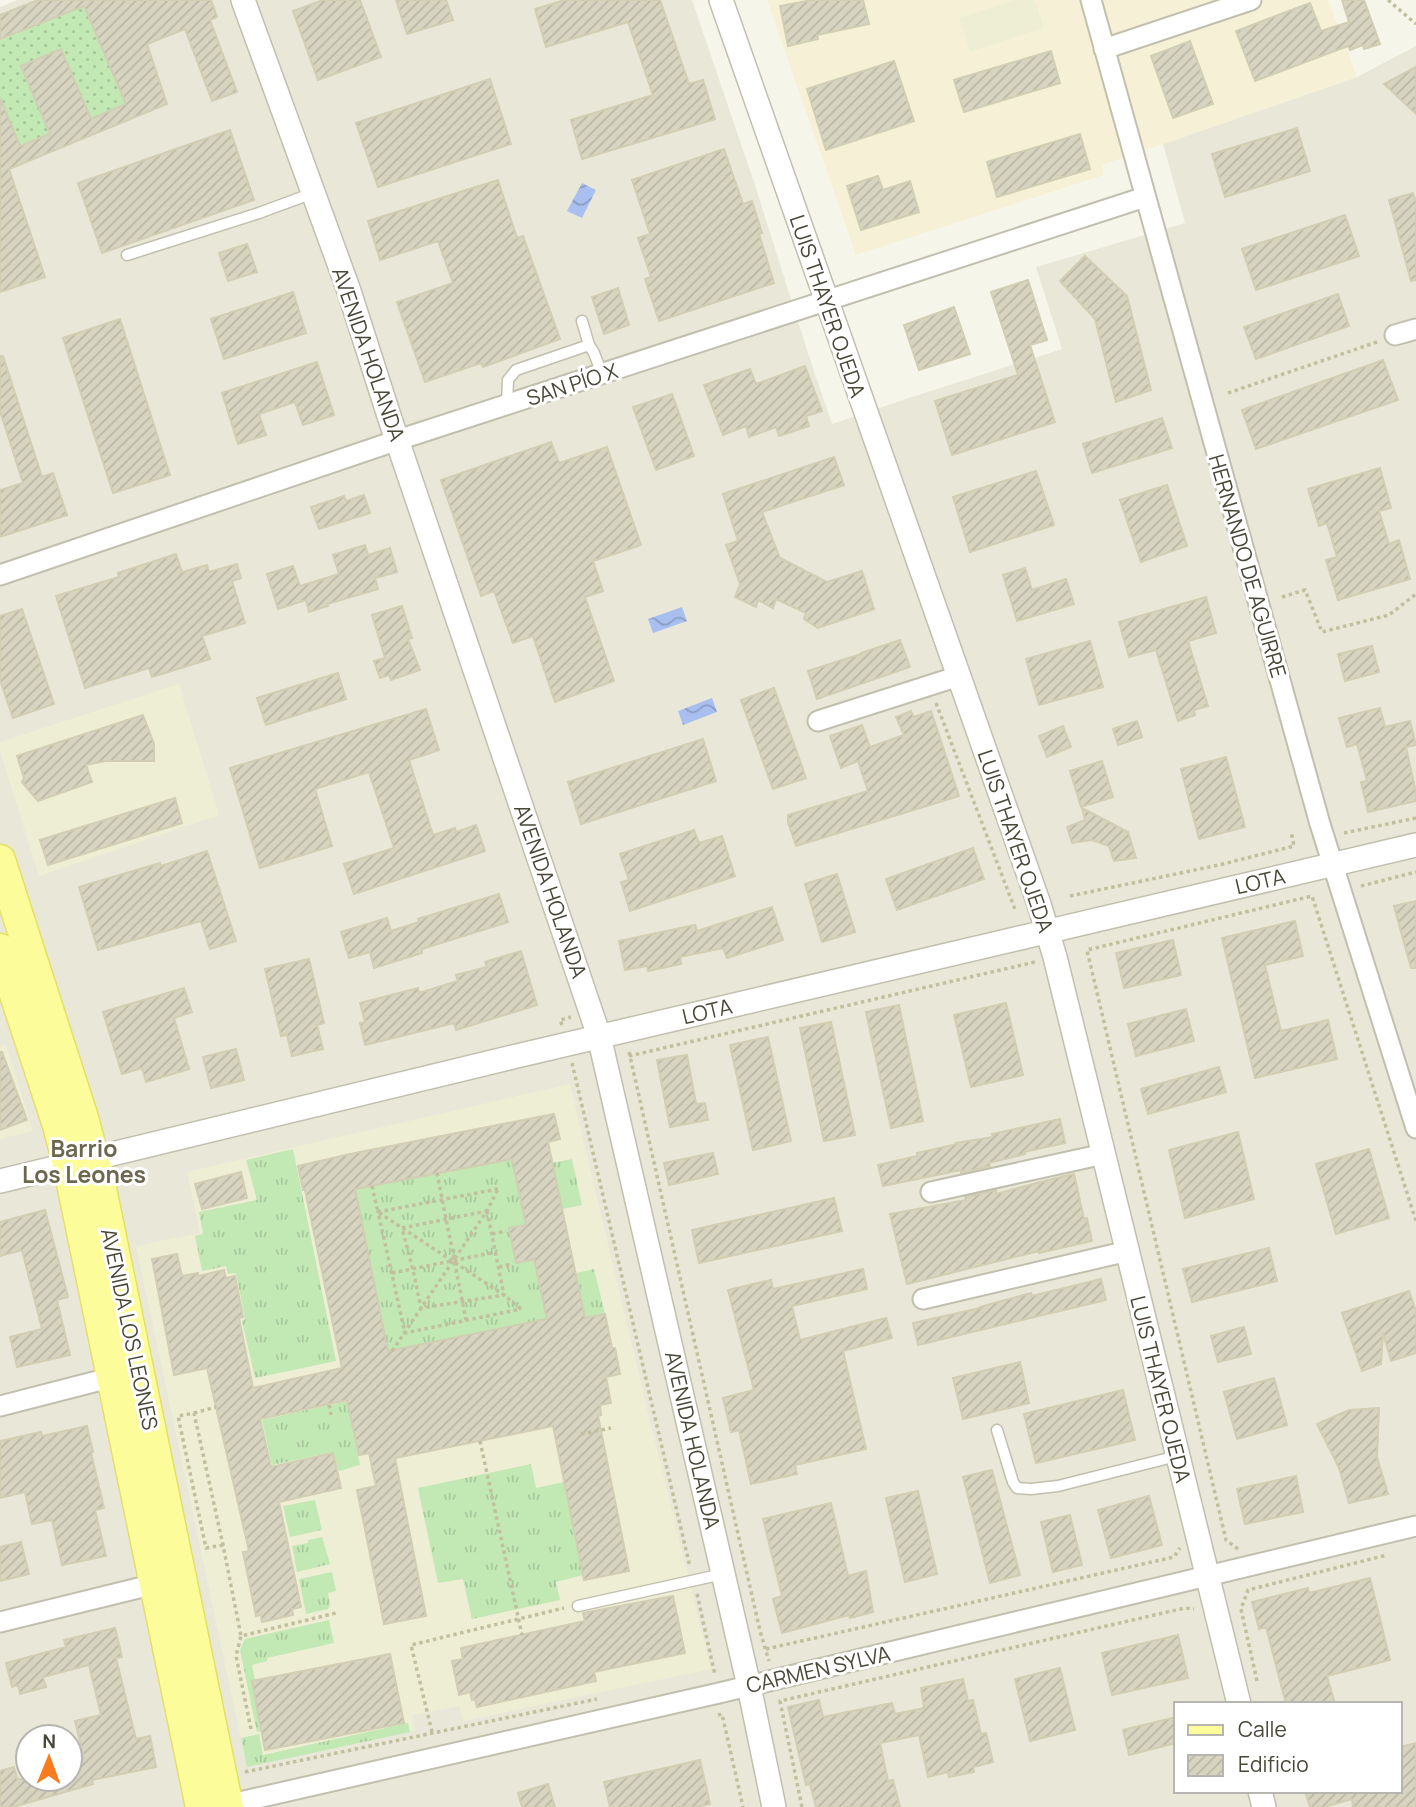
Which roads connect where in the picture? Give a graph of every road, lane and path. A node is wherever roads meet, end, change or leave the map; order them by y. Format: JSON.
{"nodes":[{"id":1,"x":243,"y":0,"type":"edge"},
{"id":2,"x":721,"y":0,"type":"edge"},
{"id":3,"x":1091,"y":0,"type":"edge"},
{"id":4,"x":1251,"y":0,"type":"edge"},
{"id":5,"x":1388,"y":0,"type":"edge"},
{"id":6,"x":1416,"y":24,"type":"edge"},
{"id":7,"x":1104,"y":49,"type":"junction"},
{"id":8,"x":313,"y":193,"type":"junction"},
{"id":9,"x":1146,"y":197,"type":"junction"},
{"id":10,"x":127,"y":255,"type":"dead end"},
{"id":11,"x":826,"y":301,"type":"junction"},
{"id":12,"x":582,"y":321,"type":"dead end"},
{"id":13,"x":1416,"y":329,"type":"edge"},
{"id":14,"x":1395,"y":335,"type":"joint"},
{"id":15,"x":589,"y":345,"type":"junction"},
{"id":16,"x":602,"y":374,"type":"junction"},
{"id":17,"x":1228,"y":393,"type":"dead end"},
{"id":18,"x":507,"y":405,"type":"junction"},
{"id":19,"x":398,"y":440,"type":"junction"},
{"id":20,"x":0,"y":575,"type":"edge"},
{"id":21,"x":1416,"y":594,"type":"edge"},
{"id":22,"x":1282,"y":597,"type":"dead end"},
{"id":23,"x":959,"y":676,"type":"junction"},
{"id":24,"x":933,"y":695,"type":"dead end"},
{"id":25,"x":818,"y":721,"type":"dead end"},
{"id":26,"x":1416,"y":818,"type":"edge"},
{"id":27,"x":1343,"y":827,"type":"dead end"},
{"id":28,"x":1291,"y":831,"type":"dead end"},
{"id":29,"x":1416,"y":845,"type":"edge"},
{"id":30,"x":1,"y":864,"type":"edge"},
{"id":31,"x":1333,"y":864,"type":"junction"},
{"id":32,"x":1416,"y":872,"type":"edge"},
{"id":33,"x":1361,"y":885,"type":"dead end"},
{"id":34,"x":1070,"y":896,"type":"dead end"},
{"id":35,"x":1016,"y":912,"type":"dead end"},
{"id":36,"x":1048,"y":931,"type":"junction"},
{"id":37,"x":0,"y":949,"type":"edge"},
{"id":38,"x":1035,"y":962,"type":"dead end"},
{"id":39,"x":599,"y":1036,"type":"junction"},
{"id":40,"x":573,"y":1065,"type":"dead end"},
{"id":41,"x":1412,"y":1104,"type":"edge"},
{"id":42,"x":1416,"y":1128,"type":"edge"},
{"id":43,"x":1104,"y":1154,"type":"junction"},
{"id":44,"x":81,"y":1161,"type":"junction"},
{"id":45,"x":437,"y":1173,"type":"dead end"},
{"id":46,"x":0,"y":1181,"type":"edge"},
{"id":47,"x":372,"y":1186,"type":"dead end"},
{"id":48,"x":931,"y":1192,"type":"dead end"},
{"id":49,"x":442,"y":1200,"type":"junction"},
{"id":50,"x":378,"y":1212,"type":"junction"},
{"id":51,"x":488,"y":1212,"type":"junction"},
{"id":52,"x":446,"y":1220,"type":"junction"},
{"id":53,"x":1416,"y":1221,"type":"edge"},
{"id":54,"x":402,"y":1228,"type":"junction"},
{"id":55,"x":506,"y":1231,"type":"dead end"},
{"id":56,"x":492,"y":1234,"type":"junction"},
{"id":57,"x":1128,"y":1251,"type":"junction"},
{"id":58,"x":496,"y":1252,"type":"junction"},
{"id":59,"x":454,"y":1261,"type":"junction"},
{"id":60,"x":512,"y":1264,"type":"dead end"},
{"id":61,"x":499,"y":1267,"type":"junction"},
{"id":62,"x":413,"y":1270,"type":"junction"},
{"id":63,"x":392,"y":1273,"type":"junction"},
{"id":64,"x":504,"y":1295,"type":"junction"},
{"id":65,"x":923,"y":1299,"type":"dead end"},
{"id":66,"x":461,"y":1302,"type":"junction"},
{"id":67,"x":421,"y":1308,"type":"junction"},
{"id":68,"x":466,"y":1320,"type":"junction"},
{"id":69,"x":405,"y":1333,"type":"junction"},
{"id":70,"x":393,"y":1351,"type":"dead end"},
{"id":71,"x":113,"y":1377,"type":"junction"},
{"id":72,"x":329,"y":1405,"type":"dead end"},
{"id":73,"x":0,"y":1406,"type":"edge"},
{"id":74,"x":216,"y":1407,"type":"dead end"},
{"id":75,"x":194,"y":1413,"type":"junction"},
{"id":76,"x":331,"y":1415,"type":"dead end"},
{"id":77,"x":611,"y":1428,"type":"dead end"},
{"id":78,"x":997,"y":1430,"type":"dead end"},
{"id":79,"x":582,"y":1434,"type":"dead end"},
{"id":80,"x":480,"y":1441,"type":"dead end"},
{"id":81,"x":1178,"y":1456,"type":"junction"},
{"id":82,"x":1416,"y":1526,"type":"edge"},
{"id":83,"x":223,"y":1545,"type":"junction"},
{"id":84,"x":1237,"y":1549,"type":"dead end"},
{"id":85,"x":1390,"y":1554,"type":"dead end"},
{"id":86,"x":1174,"y":1557,"type":"dead end"},
{"id":87,"x":724,"y":1574,"type":"junction"},
{"id":88,"x":1207,"y":1577,"type":"junction"},
{"id":89,"x":694,"y":1581,"type":"junction"},
{"id":90,"x":155,"y":1584,"type":"junction"},
{"id":91,"x":578,"y":1606,"type":"dead end"},
{"id":92,"x":564,"y":1608,"type":"dead end"},
{"id":93,"x":1185,"y":1608,"type":"dead end"},
{"id":94,"x":335,"y":1613,"type":"dead end"},
{"id":95,"x":519,"y":1620,"type":"junction"},
{"id":96,"x":0,"y":1622,"type":"edge"},
{"id":97,"x":522,"y":1634,"type":"dead end"},
{"id":98,"x":241,"y":1636,"type":"junction"},
{"id":99,"x":766,"y":1649,"type":"junction"},
{"id":100,"x":770,"y":1663,"type":"dead end"},
{"id":101,"x":716,"y":1674,"type":"dead end"},
{"id":102,"x":750,"y":1686,"type":"junction"},
{"id":103,"x":1259,"y":1690,"type":"dead end"},
{"id":104,"x":607,"y":1697,"type":"dead end"},
{"id":105,"x":1238,"y":1702,"type":"edge"},
{"id":106,"x":722,"y":1714,"type":"dead end"},
{"id":107,"x":251,"y":1729,"type":"dead end"},
{"id":108,"x":432,"y":1732,"type":"junction"},
{"id":109,"x":240,"y":1773,"type":"dead end"},
{"id":110,"x":219,"y":1807,"type":"edge"},
{"id":111,"x":743,"y":1807,"type":"edge"},
{"id":112,"x":774,"y":1807,"type":"edge"},
{"id":113,"x":802,"y":1807,"type":"edge"}],
"edges":[{"from":1,"to":8,"type":"street","name":"AVENIDA HOLANDA"},
{"from":2,"to":11,"type":"street","name":"LUIS THAYER OJEDA"},
{"from":3,"to":7,"type":"street","name":"HERNANDO DE AGUIRRE"},
{"from":4,"to":7,"type":"street"},
{"from":5,"to":6,"type":"path"},
{"from":7,"to":9,"type":"street","name":"HERNANDO DE AGUIRRE"},
{"from":8,"to":10,"type":"lane"},
{"from":8,"to":19,"type":"street","name":"AVENIDA HOLANDA"},
{"from":9,"to":11,"type":"street","name":"SAN PÍO X"},
{"from":9,"to":31,"type":"street","name":"HERNANDO DE AGUIRRE"},
{"from":11,"to":16,"type":"street","name":"SAN PÍO X"},
{"from":11,"to":23,"type":"street","name":"LUIS THAYER OJEDA"},
{"from":12,"to":15,"type":"lane"},
{"from":13,"to":14,"type":"street"},
{"from":14,"to":17,"type":"path"},
{"from":15,"to":16,"type":"lane"},
{"from":15,"to":18,"type":"lane"},
{"from":16,"to":18,"type":"street","name":"SAN PÍO X"},
{"from":18,"to":19,"type":"street","name":"SAN PÍO X"},
{"from":19,"to":20,"type":"street","name":"SAN PÍO X"},
{"from":19,"to":39,"type":"street","name":"AVENIDA HOLANDA"},
{"from":21,"to":22,"type":"path"},
{"from":23,"to":25,"type":"street"},
{"from":23,"to":36,"type":"street","name":"LUIS THAYER OJEDA"},
{"from":24,"to":35,"type":"path"},
{"from":26,"to":27,"type":"path"},
{"from":28,"to":34,"type":"path"},
{"from":29,"to":31,"type":"street","name":"LOTA"},
{"from":30,"to":44,"type":"main road","name":"AVENIDA LOS LEONES"},
{"from":31,"to":36,"type":"street","name":"LOTA"},
{"from":31,"to":41,"type":"street","name":"HERNANDO DE AGUIRRE"},
{"from":32,"to":33,"type":"path"},
{"from":36,"to":39,"type":"street","name":"LOTA"},
{"from":36,"to":43,"type":"street","name":"LUIS THAYER OJEDA"},
{"from":37,"to":44,"type":"main road","name":"AVENIDA LOS LEONES"},
{"from":38,"to":99,"type":"path"},
{"from":39,"to":44,"type":"street","name":"LOTA"},
{"from":39,"to":87,"type":"street","name":"AVENIDA HOLANDA"},
{"from":40,"to":89,"type":"path"},
{"from":41,"to":42,"type":"street","name":"HERNANDO DE AGUIRRE"},
{"from":43,"to":48,"type":"street"},
{"from":43,"to":57,"type":"street","name":"LUIS THAYER OJEDA"},
{"from":44,"to":46,"type":"street","name":"LOTA"},
{"from":44,"to":71,"type":"main road","name":"AVENIDA LOS LEONES"},
{"from":44,"to":110,"type":"main road","name":"AVENIDA LOS LEONES"},
{"from":45,"to":49,"type":"path"},
{"from":47,"to":50,"type":"path"},
{"from":49,"to":50,"type":"path"},
{"from":49,"to":51,"type":"path"},
{"from":49,"to":52,"type":"path"},
{"from":50,"to":54,"type":"path"},
{"from":50,"to":63,"type":"path"},
{"from":51,"to":52,"type":"path"},
{"from":51,"to":56,"type":"path"},
{"from":51,"to":59,"type":"path"},
{"from":52,"to":54,"type":"path"},
{"from":52,"to":59,"type":"path"},
{"from":53,"to":84,"type":"path"},
{"from":54,"to":59,"type":"path"},
{"from":54,"to":62,"type":"path"},
{"from":55,"to":56,"type":"path"},
{"from":56,"to":58,"type":"path"},
{"from":57,"to":65,"type":"street"},
{"from":57,"to":81,"type":"street","name":"LUIS THAYER OJEDA"},
{"from":58,"to":59,"type":"path"},
{"from":58,"to":61,"type":"path"},
{"from":59,"to":62,"type":"path"},
{"from":59,"to":64,"type":"path"},
{"from":59,"to":66,"type":"path"},
{"from":59,"to":67,"type":"path"},
{"from":60,"to":61,"type":"path"},
{"from":61,"to":64,"type":"path"},
{"from":62,"to":63,"type":"path"},
{"from":62,"to":67,"type":"path"},
{"from":63,"to":69,"type":"path"},
{"from":64,"to":66,"type":"path"},
{"from":64,"to":68,"type":"path"},
{"from":66,"to":67,"type":"path"},
{"from":66,"to":68,"type":"path"},
{"from":67,"to":69,"type":"path"},
{"from":68,"to":69,"type":"path"},
{"from":69,"to":70,"type":"path"},
{"from":71,"to":73,"type":"street"},
{"from":71,"to":90,"type":"main road","name":"AVENIDA LOS LEONES"},
{"from":72,"to":76,"type":"path"},
{"from":74,"to":75,"type":"path"},
{"from":75,"to":83,"type":"path"},
{"from":75,"to":83,"type":"path"},
{"from":77,"to":79,"type":"path"},
{"from":78,"to":81,"type":"lane"},
{"from":80,"to":95,"type":"path"},
{"from":81,"to":88,"type":"street","name":"LUIS THAYER OJEDA"},
{"from":82,"to":88,"type":"street","name":"CARMEN SYLVA"},
{"from":83,"to":98,"type":"path"},
{"from":85,"to":103,"type":"path"},
{"from":86,"to":99,"type":"path"},
{"from":87,"to":89,"type":"lane"},
{"from":87,"to":102,"type":"street","name":"AVENIDA HOLANDA"},
{"from":88,"to":102,"type":"street","name":"CARMEN SYLVA"},
{"from":88,"to":105,"type":"street","name":"LUIS THAYER OJEDA"},
{"from":89,"to":91,"type":"lane"},
{"from":89,"to":101,"type":"path"},
{"from":90,"to":96,"type":"street"},
{"from":90,"to":110,"type":"main road","name":"AVENIDA LOS LEONES"},
{"from":92,"to":95,"type":"path"},
{"from":93,"to":113,"type":"path"},
{"from":94,"to":98,"type":"path"},
{"from":95,"to":97,"type":"path"},
{"from":95,"to":108,"type":"path"},
{"from":98,"to":107,"type":"path"},
{"from":99,"to":100,"type":"path"},
{"from":102,"to":110,"type":"street","name":"CARMEN SYLVA"},
{"from":102,"to":112,"type":"street","name":"AVENIDA HOLANDA"},
{"from":104,"to":108,"type":"path"},
{"from":106,"to":111,"type":"path"},
{"from":108,"to":109,"type":"path"}]}
